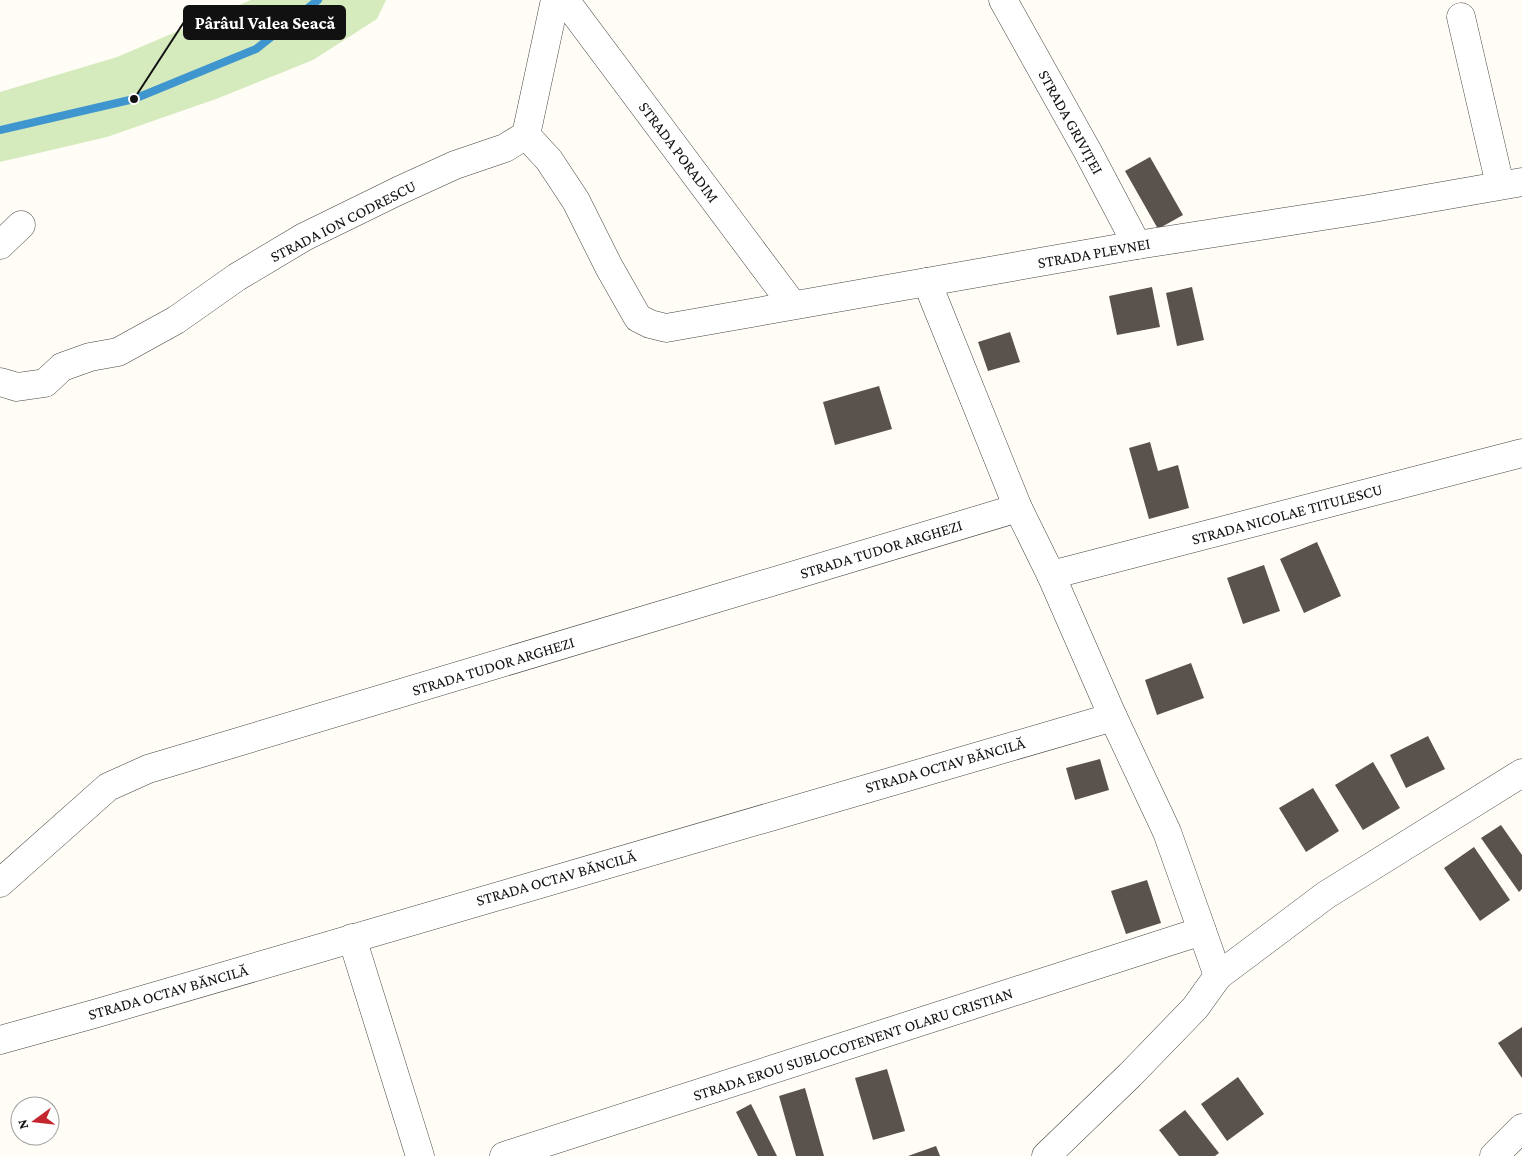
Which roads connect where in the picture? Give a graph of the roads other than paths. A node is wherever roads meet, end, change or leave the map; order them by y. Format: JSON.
{"nodes":[{"id":1,"x":555,"y":0,"type":"edge"},
{"id":2,"x":565,"y":0,"type":"edge"},
{"id":3,"x":1003,"y":0,"type":"edge"},
{"id":4,"x":1461,"y":17,"type":"dead end"},
{"id":5,"x":526,"y":135,"type":"junction"},
{"id":6,"x":1511,"y":184,"type":"edge"},
{"id":7,"x":21,"y":225,"type":"dead end"},
{"id":8,"x":1137,"y":245,"type":"junction"},
{"id":9,"x":0,"y":246,"type":"edge"},
{"id":10,"x":927,"y":282,"type":"junction"},
{"id":11,"x":792,"y":304,"type":"junction"},
{"id":12,"x":9,"y":384,"type":"edge"},
{"id":13,"x":1522,"y":453,"type":"edge"},
{"id":14,"x":1018,"y":508,"type":"junction"},
{"id":15,"x":1051,"y":575,"type":"junction"},
{"id":16,"x":1113,"y":717,"type":"junction"},
{"id":17,"x":1522,"y":773,"type":"edge"},
{"id":18,"x":0,"y":883,"type":"edge"},
{"id":19,"x":1202,"y":931,"type":"junction"},
{"id":20,"x":352,"y":938,"type":"junction"},
{"id":21,"x":1218,"y":976,"type":"junction"},
{"id":22,"x":0,"y":1040,"type":"edge"},
{"id":23,"x":1522,"y":1128,"type":"edge"},
{"id":24,"x":420,"y":1156,"type":"edge"},
{"id":25,"x":504,"y":1156,"type":"edge"},
{"id":26,"x":1046,"y":1156,"type":"edge"},
{"id":27,"x":1494,"y":1156,"type":"edge"}],
"edges":[{"from":1,"to":5,"type":"street"},
{"from":2,"to":11,"type":"street","name":"STRADA PORADIM"},
{"from":3,"to":8,"type":"street","name":"STRADA GRIVIȚEI"},
{"from":4,"to":6,"type":"street"},
{"from":5,"to":11,"type":"street","name":"STRADA PLEVNEI"},
{"from":5,"to":12,"type":"street","name":"STRADA ION CODRESCU"},
{"from":6,"to":8,"type":"street","name":"STRADA PLEVNEI"},
{"from":7,"to":9,"type":"street"},
{"from":8,"to":10,"type":"street","name":"STRADA PLEVNEI"},
{"from":10,"to":11,"type":"street","name":"STRADA PLEVNEI"},
{"from":10,"to":14,"type":"street"},
{"from":13,"to":15,"type":"street","name":"STRADA NICOLAE TITULESCU"},
{"from":14,"to":15,"type":"street"},
{"from":14,"to":18,"type":"street","name":"STRADA TUDOR ARGHEZI"},
{"from":15,"to":16,"type":"street"},
{"from":16,"to":19,"type":"street"},
{"from":16,"to":20,"type":"street","name":"STRADA OCTAV BĂNCILĂ"},
{"from":17,"to":21,"type":"street"},
{"from":19,"to":21,"type":"street"},
{"from":19,"to":25,"type":"street","name":"STRADA EROU SUBLOCOTENENT OLARU CRISTIAN"},
{"from":20,"to":22,"type":"street","name":"STRADA OCTAV BĂNCILĂ"},
{"from":20,"to":24,"type":"street"},
{"from":21,"to":26,"type":"street"},
{"from":23,"to":27,"type":"street"}]}
